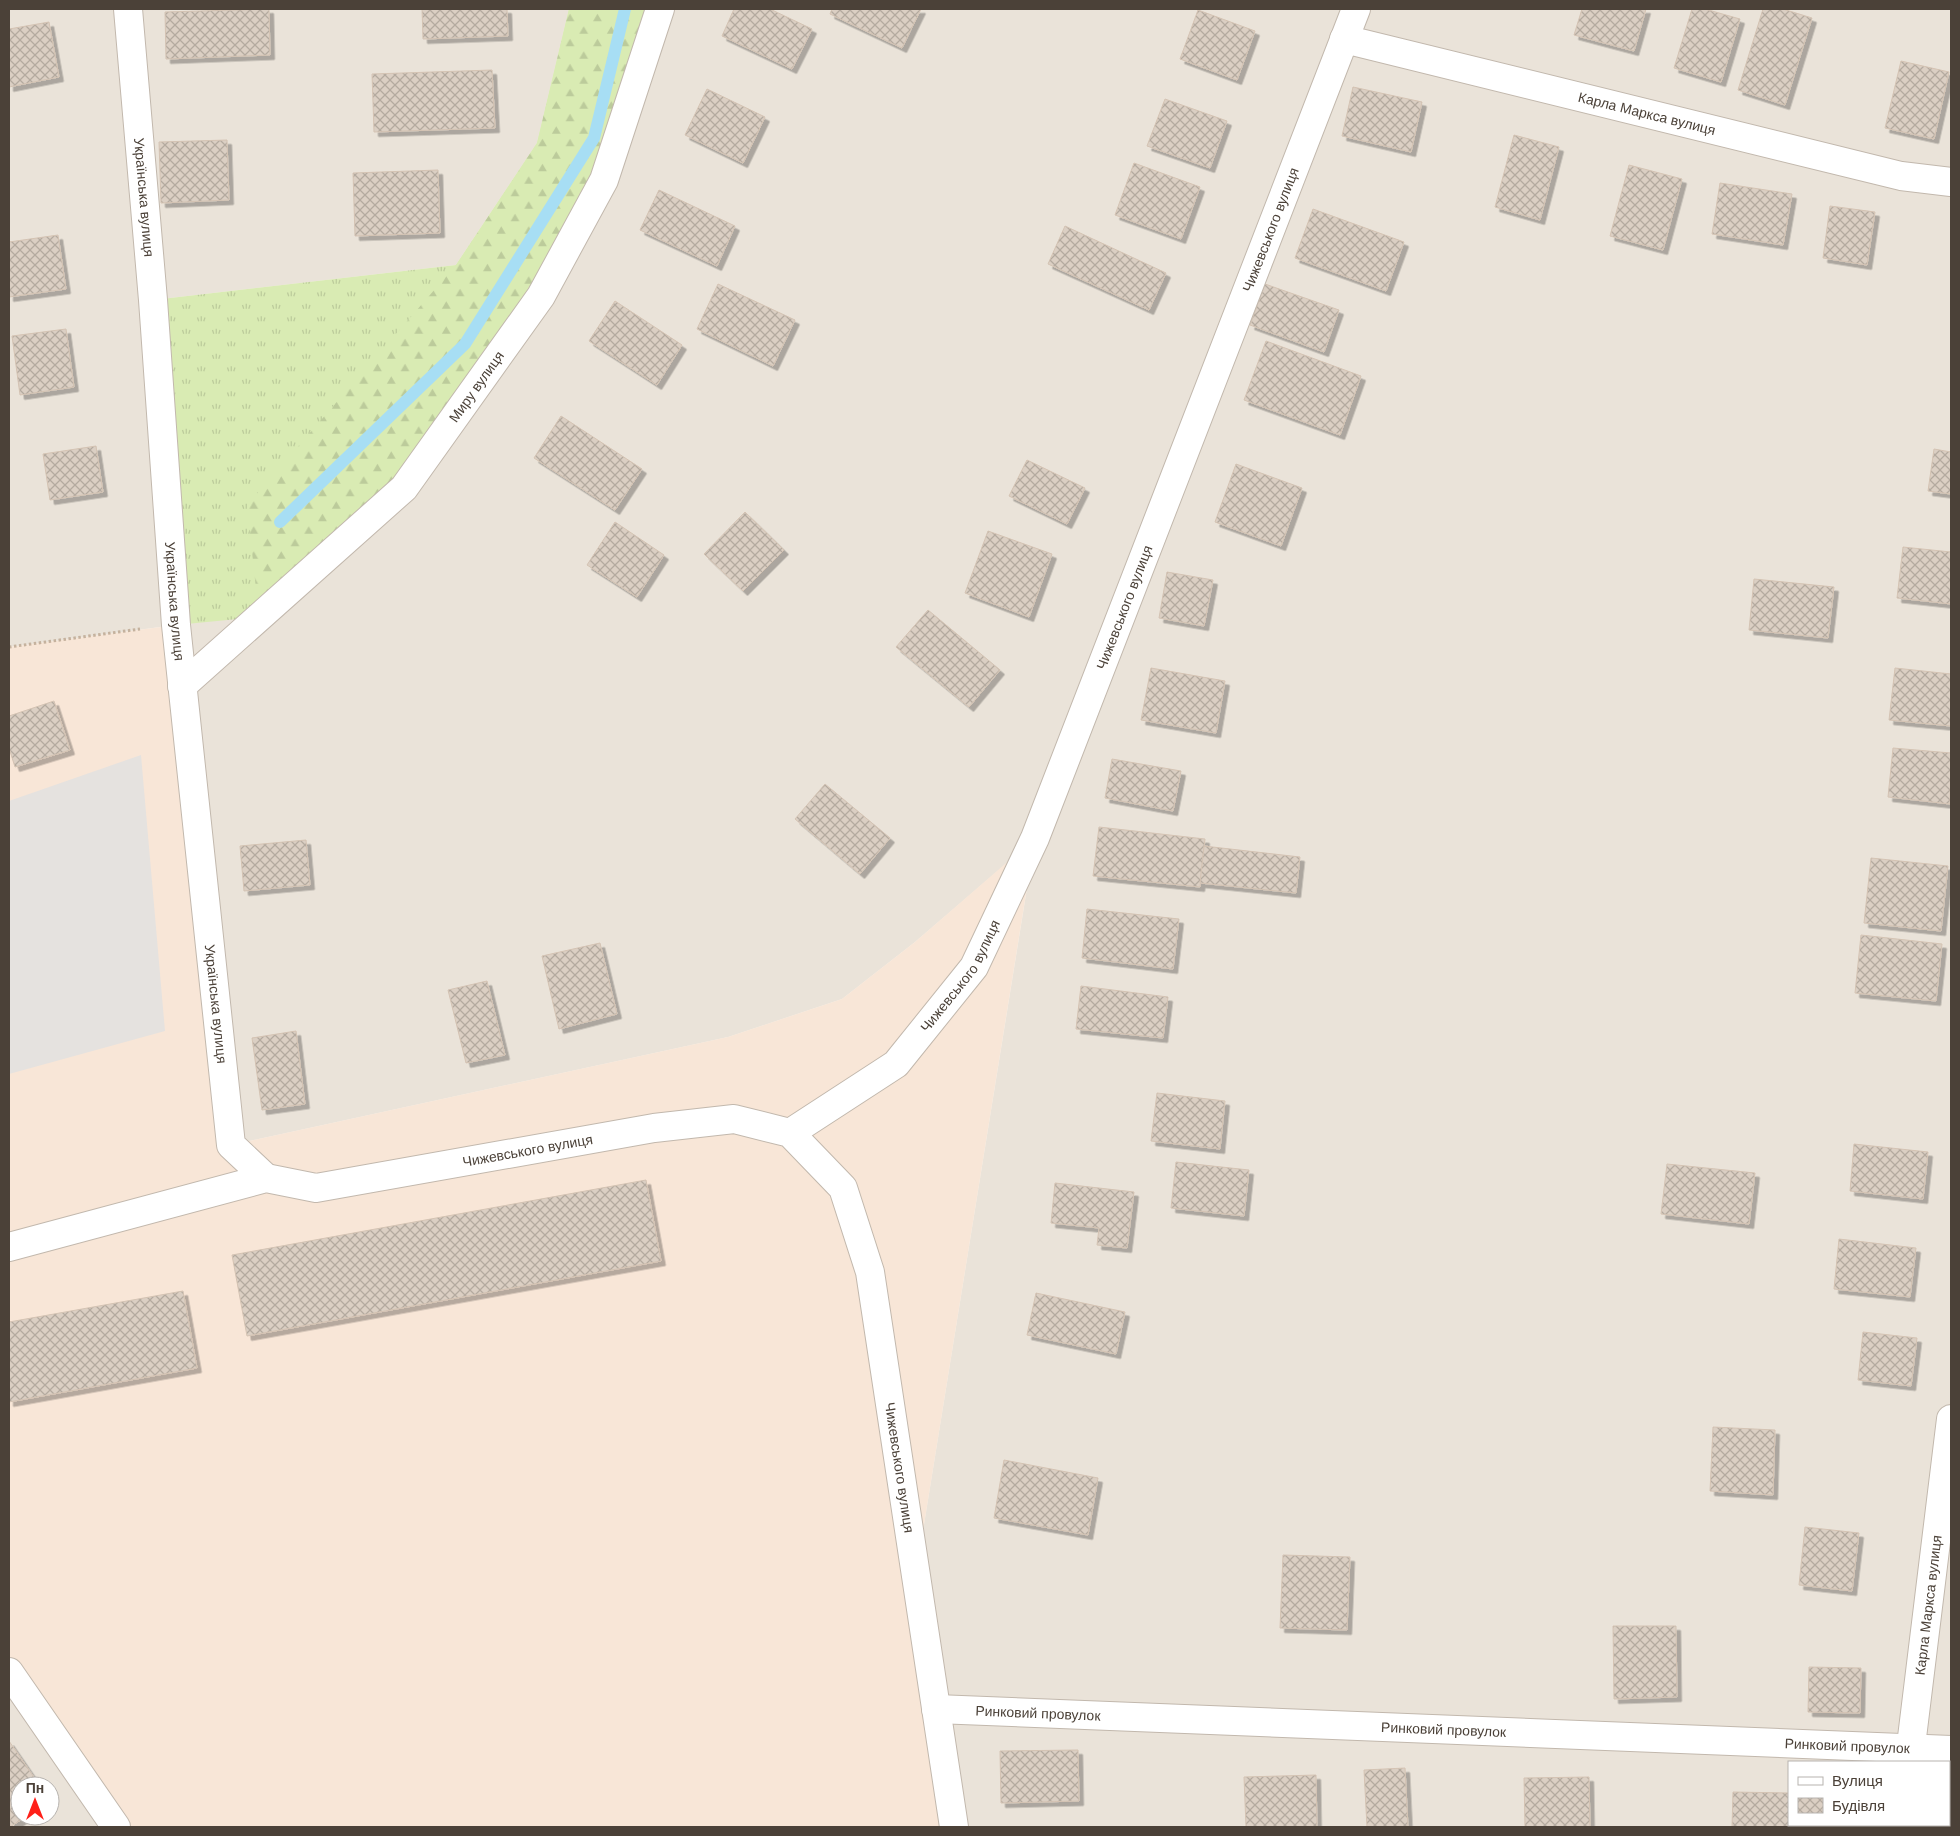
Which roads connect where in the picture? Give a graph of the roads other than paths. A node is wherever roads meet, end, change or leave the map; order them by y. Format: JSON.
{"nodes":[{"id":1,"x":128,"y":9,"type":"edge"},
{"id":2,"x":660,"y":9,"type":"edge"},
{"id":3,"x":1356,"y":9,"type":"edge"},
{"id":4,"x":1344,"y":39,"type":"junction"},
{"id":5,"x":1951,"y":182,"type":"edge"},
{"id":6,"x":182,"y":686,"type":"junction"},
{"id":7,"x":790,"y":1133,"type":"junction"},
{"id":8,"x":266,"y":1178,"type":"junction"},
{"id":9,"x":9,"y":1247,"type":"edge"},
{"id":10,"x":1951,"y":1419,"type":"edge"},
{"id":11,"x":9,"y":1672,"type":"edge"},
{"id":12,"x":936,"y":1709,"type":"junction"},
{"id":13,"x":1951,"y":1750,"type":"edge"},
{"id":14,"x":1910,"y":1755,"type":"edge"},
{"id":15,"x":116,"y":1827,"type":"edge"},
{"id":16,"x":954,"y":1827,"type":"edge"}],
"edges":[{"from":1,"to":6,"type":"street","name":"Українська вулиця"},
{"from":2,"to":6,"type":"street","name":"Миру вулиця"},
{"from":3,"to":4,"type":"street","name":"Чижевського вулиця"},
{"from":4,"to":5,"type":"street","name":"Карла Маркса вулиця"},
{"from":4,"to":7,"type":"street","name":"Чижевського вулиця"},
{"from":6,"to":8,"type":"street","name":"Українська вулиця"},
{"from":7,"to":8,"type":"street","name":"Чижевського вулиця"},
{"from":7,"to":12,"type":"street","name":"Чижевського вулиця"},
{"from":8,"to":9,"type":"street"},
{"from":10,"to":14,"type":"street","name":"Карла Маркса вулиця"},
{"from":11,"to":15,"type":"street"},
{"from":12,"to":14,"type":"street","name":"Ринковий провулок"},
{"from":12,"to":16,"type":"street","name":"Чижевського вулиця"},
{"from":13,"to":14,"type":"street","name":"Ринковий провулок"}]}
